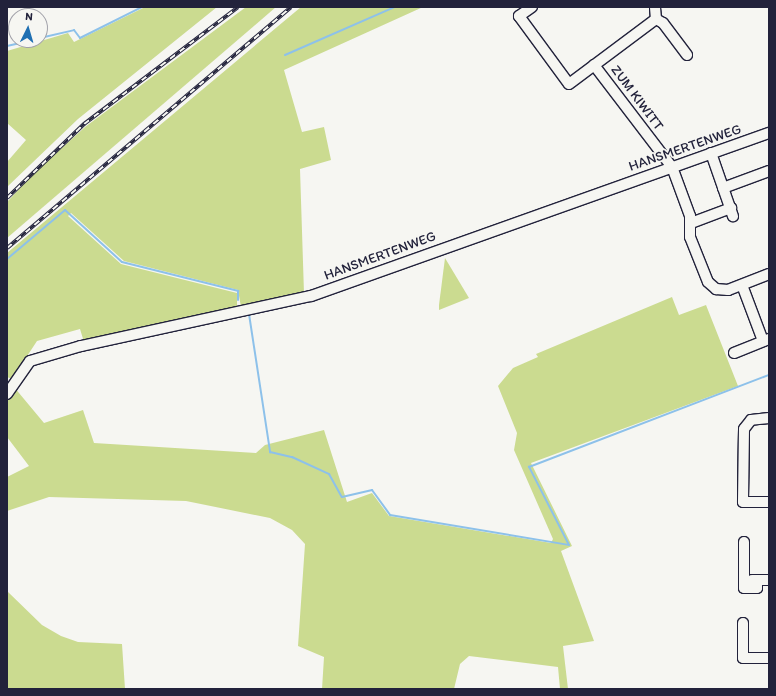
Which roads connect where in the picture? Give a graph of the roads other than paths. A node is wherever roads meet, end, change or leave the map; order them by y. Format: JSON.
{"nodes":[{"id":1,"x":532,"y":7,"type":"edge"},
{"id":2,"x":655,"y":7,"type":"edge"},
{"id":3,"x":656,"y":19,"type":"junction"},
{"id":4,"x":687,"y":55,"type":"dead end"},
{"id":5,"x":594,"y":66,"type":"junction"},
{"id":6,"x":769,"y":133,"type":"edge"},
{"id":7,"x":710,"y":153,"type":"junction"},
{"id":8,"x":672,"y":168,"type":"junction"},
{"id":9,"x":769,"y":171,"type":"edge"},
{"id":10,"x":724,"y":188,"type":"junction"},
{"id":11,"x":691,"y":223,"type":"junction"},
{"id":12,"x":769,"y":274,"type":"edge"},
{"id":13,"x":742,"y":285,"type":"junction"},
{"id":14,"x":766,"y":340,"type":"edge"},
{"id":15,"x":734,"y":352,"type":"dead end"},
{"id":16,"x":7,"y":394,"type":"edge"},
{"id":17,"x":769,"y":418,"type":"edge"},
{"id":18,"x":769,"y":502,"type":"edge"},
{"id":19,"x":744,"y":542,"type":"dead end"},
{"id":20,"x":769,"y":580,"type":"edge"},
{"id":21,"x":743,"y":623,"type":"dead end"},
{"id":22,"x":769,"y":658,"type":"edge"}],
"edges":[{"from":1,"to":5,"type":"street","name":"ZUM KIWITT"},
{"from":2,"to":3,"type":"street"},
{"from":3,"to":4,"type":"street"},
{"from":3,"to":5,"type":"street","name":"ZUM KIWITT"},
{"from":5,"to":8,"type":"street","name":"ZUM KIWITT"},
{"from":6,"to":7,"type":"street","name":"HANSMERTENWEG"},
{"from":7,"to":8,"type":"street","name":"HANSMERTENWEG"},
{"from":7,"to":10,"type":"street"},
{"from":8,"to":11,"type":"street","name":"ZUM KIWITT"},
{"from":8,"to":16,"type":"street","name":"HANSMERTENWEG"},
{"from":9,"to":10,"type":"street"},
{"from":10,"to":11,"type":"street"},
{"from":11,"to":13,"type":"street","name":"ZUM KIWITT"},
{"from":12,"to":13,"type":"street","name":"ZUM KIWITT"},
{"from":13,"to":14,"type":"street"},
{"from":14,"to":15,"type":"street"},
{"from":17,"to":18,"type":"street"},
{"from":19,"to":20,"type":"street"},
{"from":21,"to":22,"type":"street"}]}
